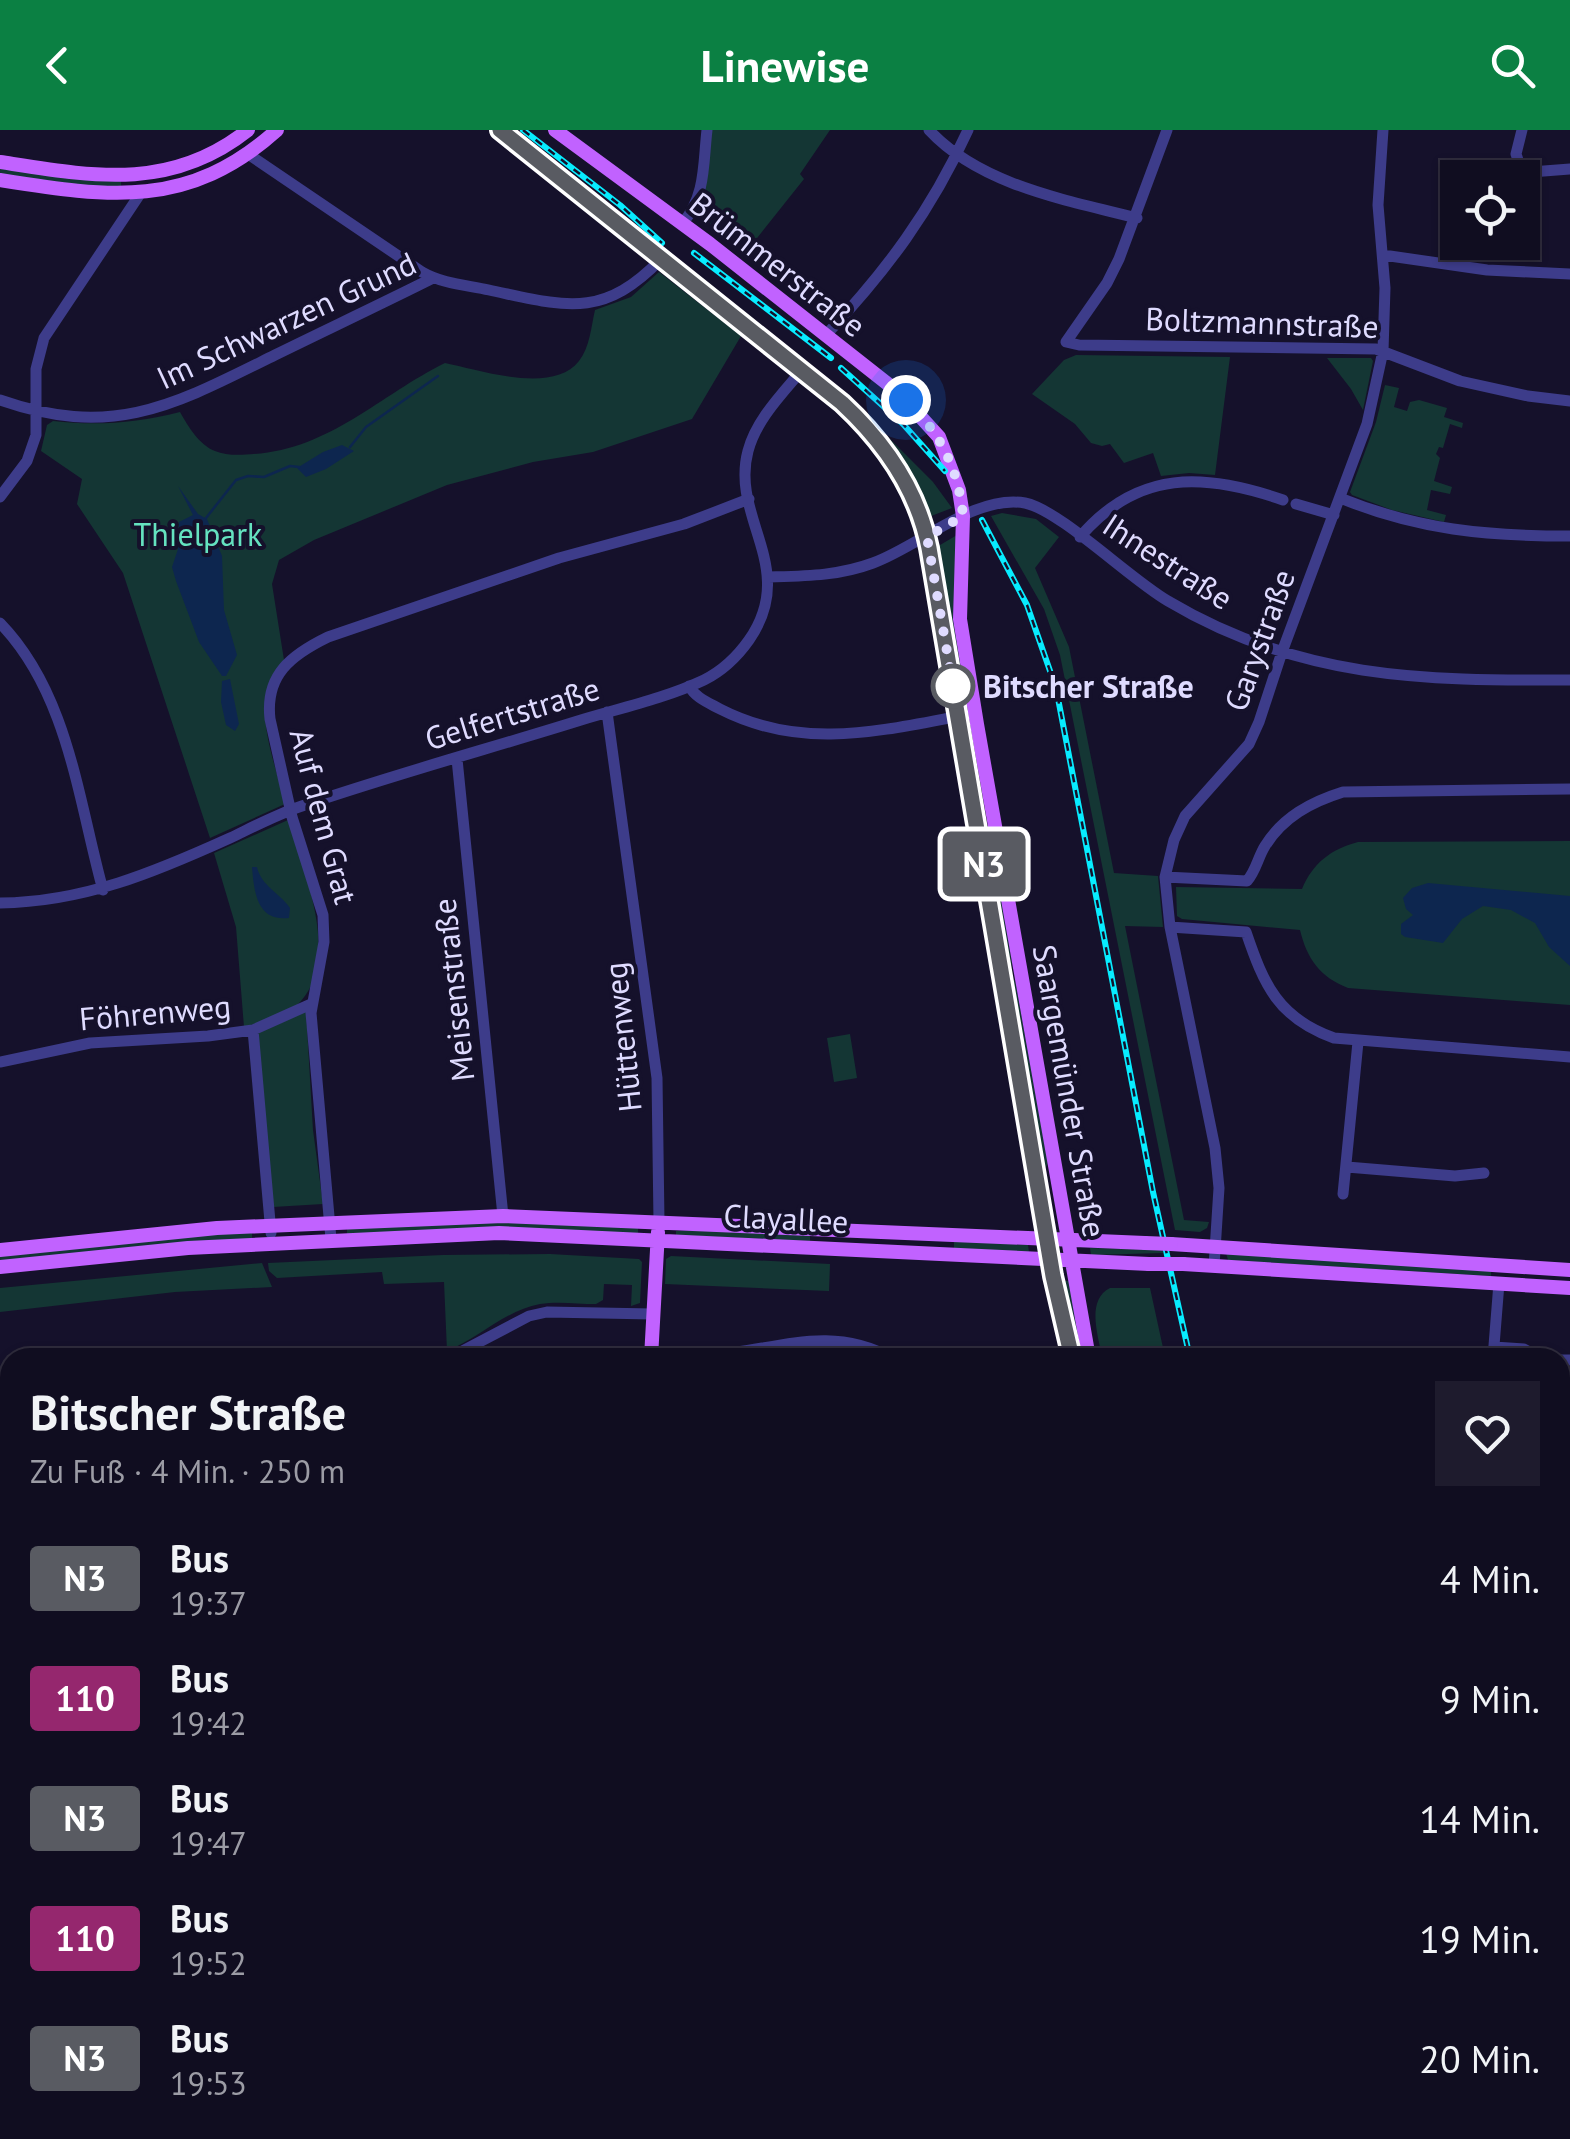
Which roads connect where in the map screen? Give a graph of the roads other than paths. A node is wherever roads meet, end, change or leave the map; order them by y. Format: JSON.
{"nodes":[{"id":1,"x":248,"y":130,"type":"edge"},
{"id":2,"x":277,"y":130,"type":"edge"},
{"id":3,"x":500,"y":130,"type":"edge"},
{"id":4,"x":556,"y":130,"type":"edge"},
{"id":5,"x":707,"y":130,"type":"edge"},
{"id":6,"x":928,"y":130,"type":"edge"},
{"id":7,"x":968,"y":130,"type":"edge"},
{"id":8,"x":1168,"y":130,"type":"edge"},
{"id":9,"x":1383,"y":130,"type":"edge"},
{"id":10,"x":1522,"y":130,"type":"edge"},
{"id":11,"x":236,"y":140,"type":"junction"},
{"id":12,"x":248,"y":154,"type":"junction"},
{"id":13,"x":956,"y":156,"type":"junction"},
{"id":14,"x":0,"y":162,"type":"edge"},
{"id":15,"x":1570,"y":169,"type":"edge"},
{"id":16,"x":143,"y":175,"type":"junction"},
{"id":17,"x":0,"y":180,"type":"edge"},
{"id":18,"x":140,"y":194,"type":"junction"},
{"id":19,"x":1137,"y":218,"type":"junction"},
{"id":20,"x":682,"y":223,"type":"junction"},
{"id":21,"x":1383,"y":255,"type":"junction"},
{"id":22,"x":660,"y":259,"type":"junction"},
{"id":23,"x":1570,"y":274,"type":"edge"},
{"id":24,"x":433,"y":278,"type":"junction"},
{"id":25,"x":826,"y":336,"type":"junction"},
{"id":26,"x":1383,"y":350,"type":"junction"},
{"id":27,"x":802,"y":370,"type":"junction"},
{"id":28,"x":0,"y":400,"type":"edge"},
{"id":29,"x":1570,"y":401,"type":"edge"},
{"id":30,"x":38,"y":410,"type":"junction"},
{"id":31,"x":0,"y":498,"type":"edge"},
{"id":32,"x":1340,"y":498,"type":"junction"},
{"id":33,"x":749,"y":499,"type":"junction"},
{"id":34,"x":1282,"y":500,"type":"dead end"},
{"id":35,"x":1296,"y":504,"type":"dead end"},
{"id":36,"x":1334,"y":515,"type":"junction"},
{"id":37,"x":963,"y":516,"type":"junction"},
{"id":38,"x":1570,"y":536,"type":"edge"},
{"id":39,"x":927,"y":537,"type":"junction"},
{"id":40,"x":1080,"y":537,"type":"junction"},
{"id":41,"x":769,"y":577,"type":"junction"},
{"id":42,"x":0,"y":623,"type":"edge"},
{"id":43,"x":1282,"y":652,"type":"junction"},
{"id":44,"x":1570,"y":680,"type":"edge"},
{"id":45,"x":689,"y":686,"type":"junction"},
{"id":46,"x":606,"y":712,"type":"junction"},
{"id":47,"x":975,"y":713,"type":"junction"},
{"id":48,"x":959,"y":716,"type":"junction"},
{"id":49,"x":457,"y":759,"type":"junction"},
{"id":50,"x":1570,"y":789,"type":"edge"},
{"id":51,"x":290,"y":810,"type":"junction"},
{"id":52,"x":1165,"y":877,"type":"junction"},
{"id":53,"x":104,"y":890,"type":"junction"},
{"id":54,"x":0,"y":903,"type":"edge"},
{"id":55,"x":1170,"y":926,"type":"junction"},
{"id":56,"x":310,"y":1004,"type":"junction"},
{"id":57,"x":253,"y":1030,"type":"junction"},
{"id":58,"x":1358,"y":1042,"type":"junction"},
{"id":59,"x":1570,"y":1056,"type":"edge"},
{"id":60,"x":0,"y":1062,"type":"edge"},
{"id":61,"x":1347,"y":1167,"type":"junction"},
{"id":62,"x":1484,"y":1173,"type":"dead end"},
{"id":63,"x":1344,"y":1194,"type":"dead end"},
{"id":64,"x":503,"y":1216,"type":"junction"},
{"id":65,"x":329,"y":1222,"type":"junction"},
{"id":66,"x":659,"y":1222,"type":"junction"},
{"id":67,"x":270,"y":1225,"type":"junction"},
{"id":68,"x":330,"y":1239,"type":"junction"},
{"id":69,"x":657,"y":1239,"type":"junction"},
{"id":70,"x":1048,"y":1239,"type":"junction"},
{"id":71,"x":1068,"y":1239,"type":"junction"},
{"id":72,"x":272,"y":1242,"type":"junction"},
{"id":73,"x":1215,"y":1246,"type":"junction"},
{"id":74,"x":0,"y":1250,"type":"edge"},
{"id":75,"x":1050,"y":1258,"type":"junction"},
{"id":76,"x":1072,"y":1260,"type":"junction"},
{"id":77,"x":1214,"y":1266,"type":"junction"},
{"id":78,"x":0,"y":1267,"type":"edge"},
{"id":79,"x":1570,"y":1270,"type":"edge"},
{"id":80,"x":1499,"y":1283,"type":"junction"},
{"id":81,"x":1570,"y":1288,"type":"edge"},
{"id":82,"x":653,"y":1314,"type":"junction"},
{"id":83,"x":468,"y":1348,"type":"edge"},
{"id":84,"x":651,"y":1348,"type":"edge"},
{"id":85,"x":754,"y":1348,"type":"edge"},
{"id":86,"x":873,"y":1348,"type":"edge"},
{"id":87,"x":1070,"y":1348,"type":"edge"},
{"id":88,"x":1087,"y":1348,"type":"edge"},
{"id":89,"x":1494,"y":1348,"type":"edge"}],
"edges":[{"from":1,"to":11,"type":"main road"},
{"from":2,"to":12,"type":"main road"},
{"from":3,"to":22,"type":"main road","name":"Saargemünder Straße"},
{"from":4,"to":20,"type":"main road","name":"Brümmerstraße"},
{"from":5,"to":20,"type":"street"},
{"from":6,"to":13,"type":"street"},
{"from":7,"to":13,"type":"street"},
{"from":8,"to":19,"type":"street"},
{"from":9,"to":21,"type":"street","name":"Garystraße"},
{"from":10,"to":15,"type":"street"},
{"from":11,"to":12,"type":"main road"},
{"from":11,"to":16,"type":"main road"},
{"from":12,"to":18,"type":"main road"},
{"from":12,"to":24,"type":"street"},
{"from":13,"to":19,"type":"street"},
{"from":13,"to":25,"type":"street"},
{"from":14,"to":16,"type":"main road"},
{"from":16,"to":18,"type":"main road"},
{"from":17,"to":18,"type":"main road"},
{"from":18,"to":30,"type":"street"},
{"from":19,"to":26,"type":"street","name":"Boltzmannstraße"},
{"from":20,"to":25,"type":"main road","name":"Brümmerstraße"},
{"from":21,"to":23,"type":"street"},
{"from":21,"to":26,"type":"street","name":"Garystraße"},
{"from":22,"to":24,"type":"street","name":"Im Schwarzen Grund"},
{"from":22,"to":27,"type":"main road","name":"Saargemünder Straße"},
{"from":24,"to":30,"type":"street","name":"Im Schwarzen Grund"},
{"from":25,"to":37,"type":"main road","name":"Brümmerstraße"},
{"from":26,"to":29,"type":"street","name":"Boltzmannstraße"},
{"from":26,"to":32,"type":"street","name":"Garystraße"},
{"from":27,"to":33,"type":"street","name":"Gelfertstraße"},
{"from":27,"to":39,"type":"main road","name":"Saargemünder Straße"},
{"from":28,"to":30,"type":"street","name":"Im Schwarzen Grund"},
{"from":30,"to":31,"type":"street"},
{"from":32,"to":36,"type":"street","name":"Garystraße"},
{"from":32,"to":38,"type":"street"},
{"from":33,"to":41,"type":"street","name":"Gelfertstraße"},
{"from":33,"to":51,"type":"street","name":"Auf dem Grat"},
{"from":34,"to":40,"type":"street"},
{"from":35,"to":36,"type":"street"},
{"from":36,"to":43,"type":"street","name":"Garystraße"},
{"from":37,"to":39,"type":"street","name":"Ihnestraße"},
{"from":37,"to":40,"type":"street","name":"Ihnestraße"},
{"from":37,"to":47,"type":"main road","name":"Saargemünder Straße"},
{"from":39,"to":41,"type":"street","name":"Ihnestraße"},
{"from":39,"to":48,"type":"main road","name":"Saargemünder Straße"},
{"from":40,"to":43,"type":"street","name":"Ihnestraße"},
{"from":41,"to":45,"type":"street","name":"Gelfertstraße"},
{"from":42,"to":53,"type":"street"},
{"from":43,"to":44,"type":"street","name":"Ihnestraße"},
{"from":43,"to":52,"type":"street","name":"Garystraße"},
{"from":45,"to":46,"type":"street","name":"Gelfertstraße"},
{"from":45,"to":48,"type":"street"},
{"from":46,"to":49,"type":"street","name":"Gelfertstraße"},
{"from":46,"to":66,"type":"street","name":"Hüttenweg"},
{"from":47,"to":48,"type":"street"},
{"from":47,"to":71,"type":"main road","name":"Saargemünder Straße"},
{"from":48,"to":70,"type":"main road","name":"Saargemünder Straße"},
{"from":49,"to":51,"type":"street","name":"Gelfertstraße"},
{"from":49,"to":64,"type":"street","name":"Meisenstraße"},
{"from":50,"to":52,"type":"street"},
{"from":51,"to":53,"type":"street","name":"Gelfertstraße"},
{"from":51,"to":56,"type":"street","name":"Auf dem Grat"},
{"from":52,"to":55,"type":"street","name":"Garystraße"},
{"from":53,"to":54,"type":"street","name":"Gelfertstraße"},
{"from":55,"to":58,"type":"street"},
{"from":55,"to":73,"type":"street","name":"Garystraße"},
{"from":56,"to":57,"type":"street","name":"Föhrenweg"},
{"from":56,"to":65,"type":"street","name":"Auf dem Grat"},
{"from":57,"to":60,"type":"street","name":"Föhrenweg"},
{"from":57,"to":67,"type":"street"},
{"from":58,"to":59,"type":"street"},
{"from":58,"to":61,"type":"street"},
{"from":61,"to":62,"type":"street"},
{"from":61,"to":63,"type":"street"},
{"from":64,"to":65,"type":"main road","name":"Clayallee"},
{"from":64,"to":66,"type":"main road","name":"Clayallee"},
{"from":65,"to":67,"type":"main road","name":"Clayallee"},
{"from":65,"to":68,"type":"street","name":"Auf dem Grat"},
{"from":66,"to":69,"type":"main road","name":"Hüttenweg"},
{"from":66,"to":70,"type":"main road","name":"Clayallee"},
{"from":67,"to":72,"type":"street"},
{"from":67,"to":74,"type":"main road","name":"Clayallee"},
{"from":68,"to":69,"type":"main road","name":"Clayallee"},
{"from":68,"to":72,"type":"main road","name":"Clayallee"},
{"from":69,"to":75,"type":"main road","name":"Clayallee"},
{"from":69,"to":82,"type":"main road","name":"Hüttenweg"},
{"from":70,"to":71,"type":"main road","name":"Clayallee"},
{"from":70,"to":75,"type":"main road","name":"Saargemünder Straße"},
{"from":71,"to":73,"type":"main road","name":"Clayallee","bridge":true},
{"from":71,"to":76,"type":"main road","name":"Saargemünder Straße"},
{"from":72,"to":78,"type":"main road","name":"Clayallee"},
{"from":73,"to":77,"type":"street","name":"Garystraße"},
{"from":73,"to":79,"type":"main road","name":"Clayallee"},
{"from":75,"to":76,"type":"main road","name":"Clayallee"},
{"from":75,"to":87,"type":"main road","name":"Saargemünder Straße"},
{"from":76,"to":77,"type":"main road","name":"Clayallee","bridge":true},
{"from":76,"to":88,"type":"main road","name":"Saargemünder Straße"},
{"from":77,"to":80,"type":"main road","name":"Clayallee"},
{"from":80,"to":81,"type":"main road","name":"Clayallee"},
{"from":80,"to":89,"type":"street"},
{"from":82,"to":83,"type":"street"},
{"from":82,"to":84,"type":"main road","name":"Hüttenweg"},
{"from":85,"to":86,"type":"street"}]}
